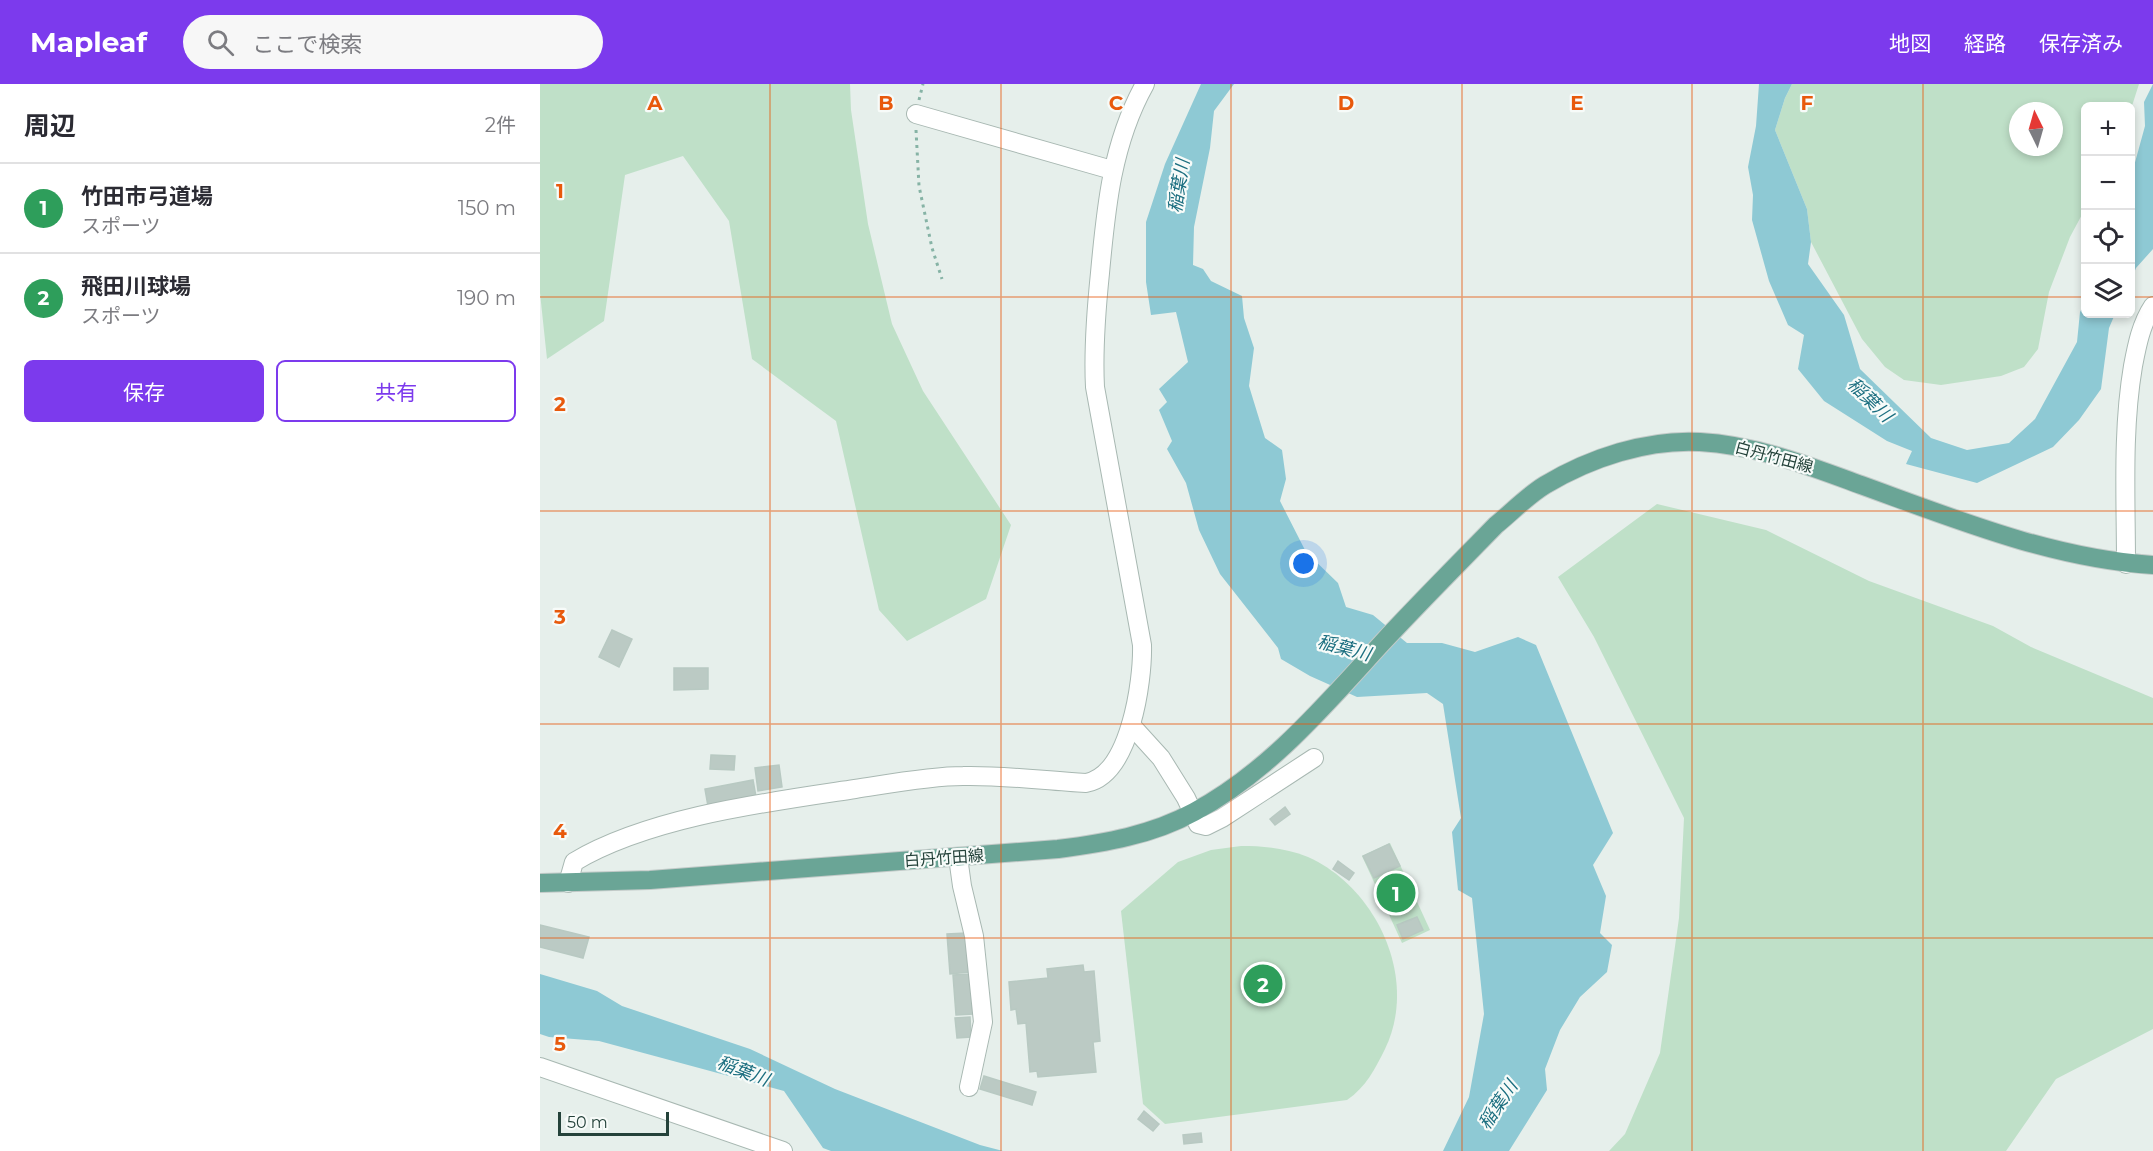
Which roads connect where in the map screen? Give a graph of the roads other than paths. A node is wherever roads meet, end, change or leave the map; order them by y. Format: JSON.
{"nodes":[{"id":1,"x":1145,"y":84,"type":"edge"},
{"id":2,"x":916,"y":114,"type":"road end"},
{"id":3,"x":1112,"y":170,"type":"junction"},
{"id":4,"x":2153,"y":306,"type":"edge"},
{"id":5,"x":2126,"y":564,"type":"junction"},
{"id":6,"x":2153,"y":566,"type":"edge"},
{"id":7,"x":1131,"y":725,"type":"junction"},
{"id":8,"x":1314,"y":758,"type":"dead end"},
{"id":9,"x":1192,"y":813,"type":"junction"},
{"id":10,"x":958,"y":857,"type":"junction"},
{"id":11,"x":540,"y":883,"type":"edge"},
{"id":12,"x":568,"y":883,"type":"junction"},
{"id":13,"x":540,"y":1067,"type":"edge"},
{"id":14,"x":969,"y":1088,"type":"dead end"},
{"id":15,"x":783,"y":1151,"type":"edge"}],
"edges":[{"from":1,"to":3,"type":"street"},
{"from":2,"to":3,"type":"street"},
{"from":3,"to":7,"type":"street"},
{"from":4,"to":5,"type":"street"},
{"from":5,"to":6,"type":"main road","name":"白丹竹田線"},
{"from":5,"to":9,"type":"main road","name":"白丹竹田線"},
{"from":7,"to":9,"type":"street"},
{"from":7,"to":12,"type":"street"},
{"from":8,"to":9,"type":"street"},
{"from":9,"to":10,"type":"main road","name":"白丹竹田線"},
{"from":10,"to":12,"type":"main road","name":"白丹竹田線"},
{"from":10,"to":14,"type":"street"},
{"from":11,"to":12,"type":"main road","name":"白丹竹田線"},
{"from":13,"to":15,"type":"street"}]}
